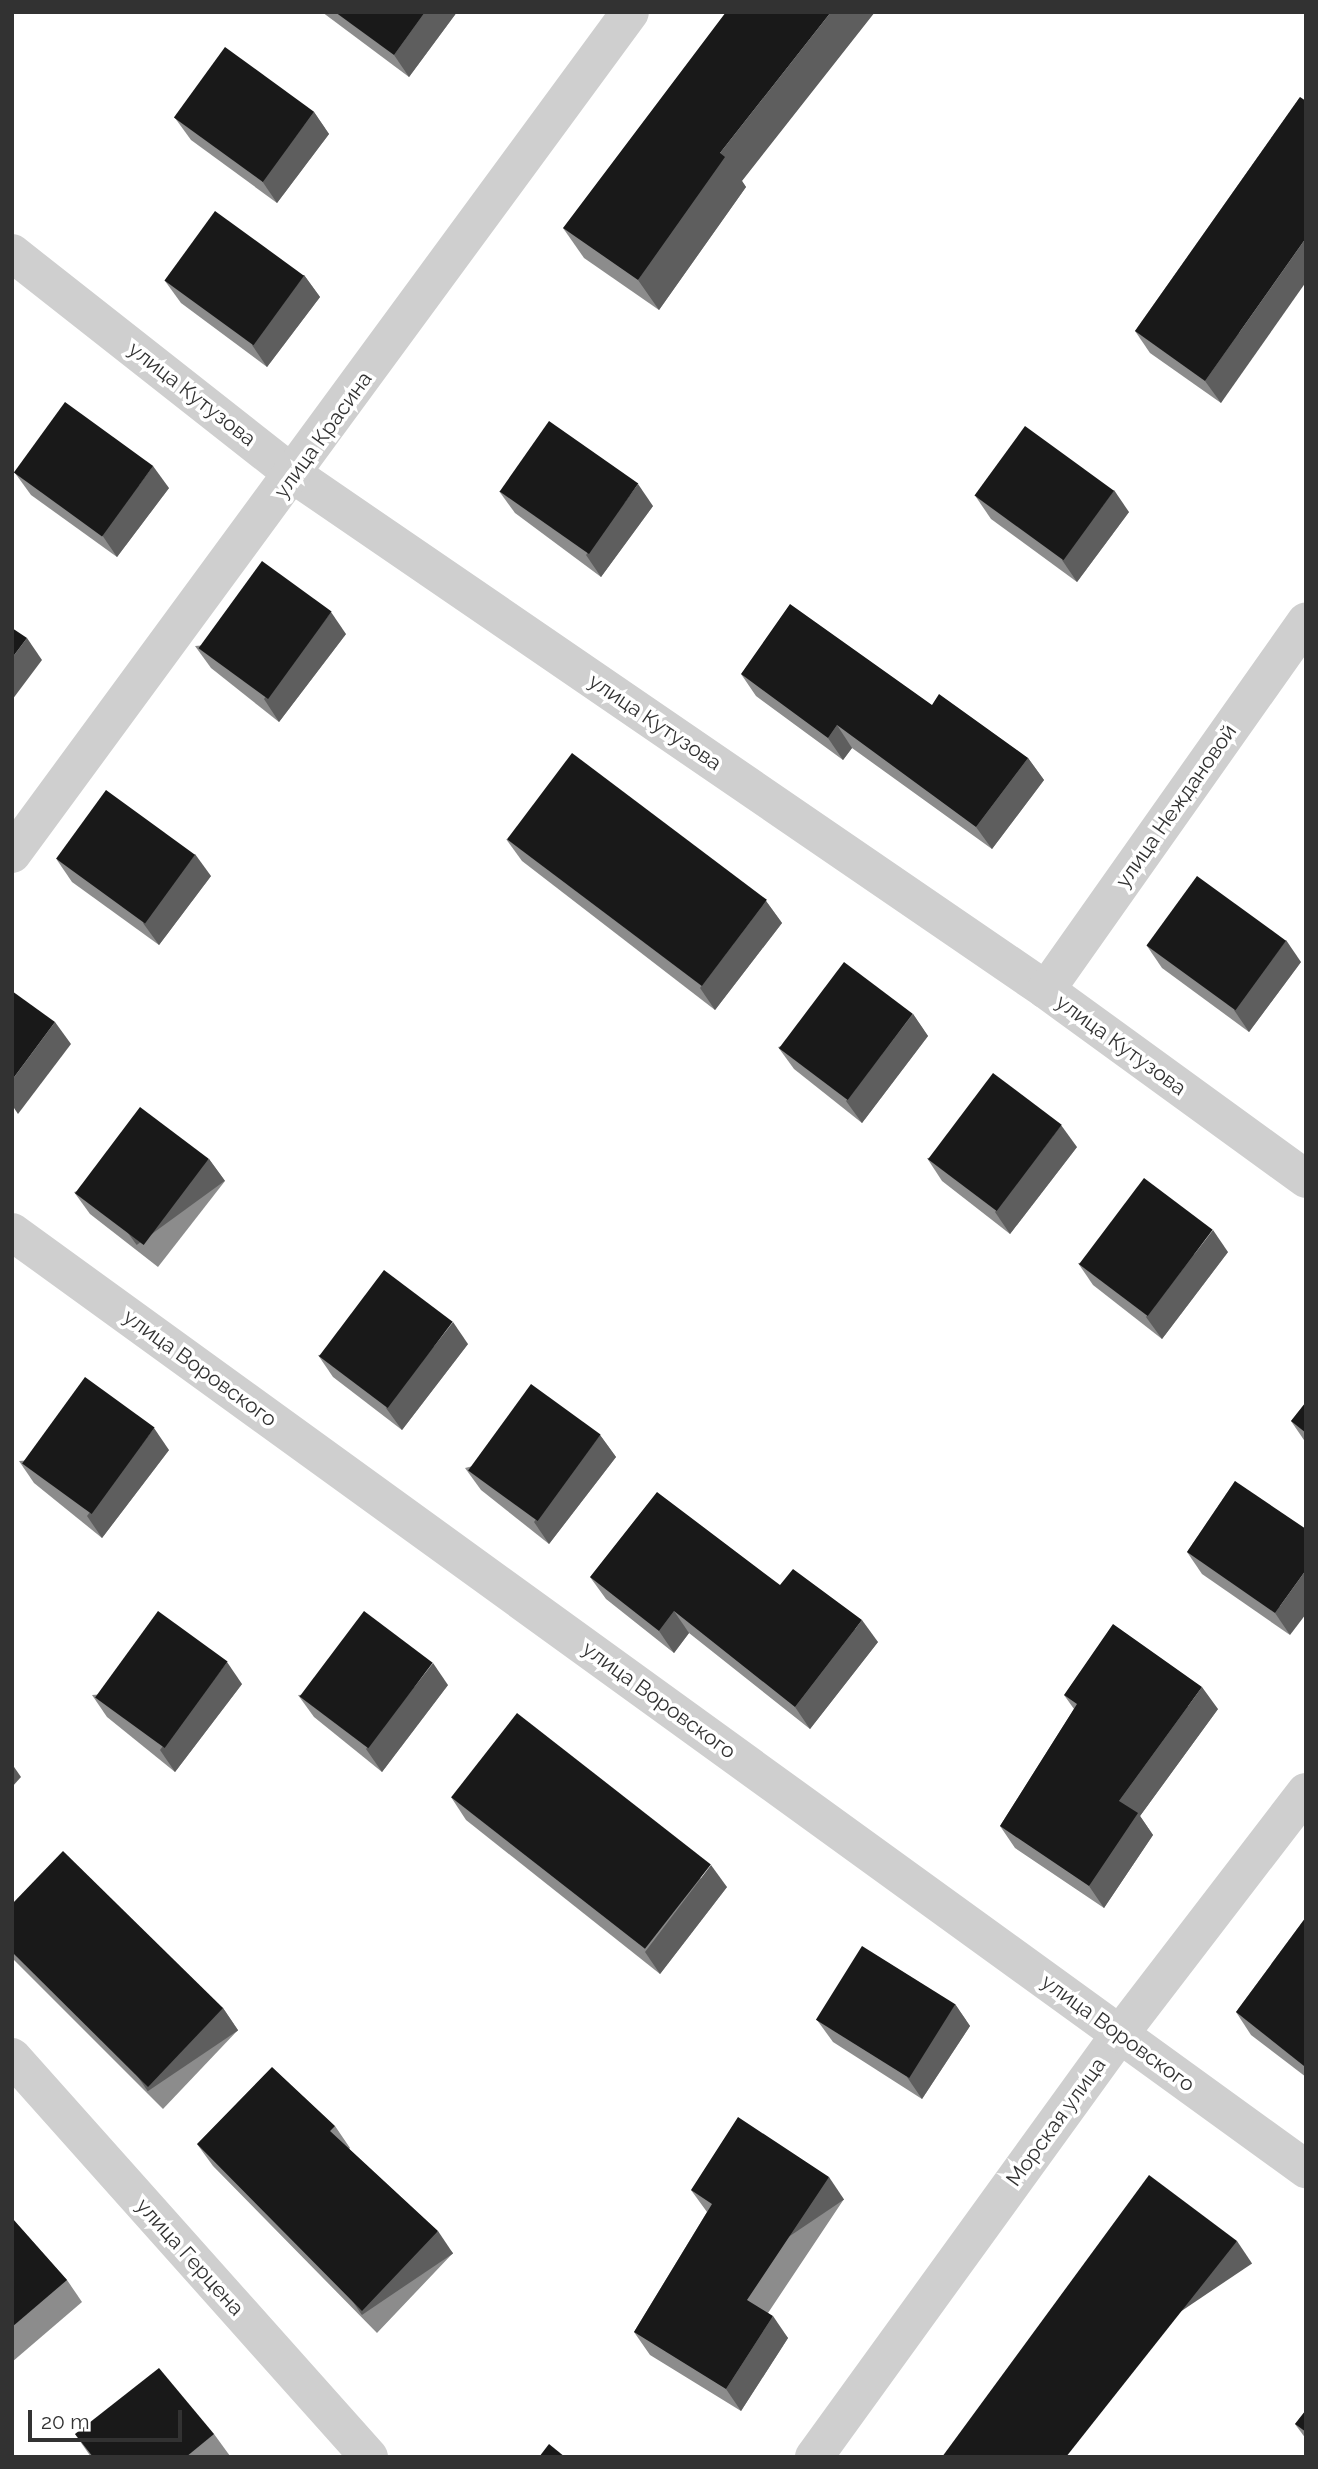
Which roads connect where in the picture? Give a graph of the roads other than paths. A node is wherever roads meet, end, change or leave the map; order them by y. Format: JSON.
{"nodes":[{"id":1,"x":630,"y":12,"type":"edge"},
{"id":2,"x":12,"y":253,"type":"edge"},
{"id":3,"x":294,"y":475,"type":"junction"},
{"id":4,"x":1306,"y":622,"type":"edge"},
{"id":5,"x":12,"y":853,"type":"edge"},
{"id":6,"x":1046,"y":990,"type":"junction"},
{"id":7,"x":1306,"y":1179,"type":"edge"},
{"id":8,"x":12,"y":1232,"type":"edge"},
{"id":9,"x":1306,"y":1792,"type":"edge"},
{"id":10,"x":1119,"y":2034,"type":"junction"},
{"id":11,"x":12,"y":2057,"type":"edge"},
{"id":12,"x":1306,"y":2169,"type":"edge"},
{"id":13,"x":369,"y":2457,"type":"edge"},
{"id":14,"x":814,"y":2457,"type":"edge"}],
"edges":[{"from":1,"to":3,"type":"street","name":"улица Красина"},
{"from":2,"to":3,"type":"street","name":"улица Кутузова"},
{"from":3,"to":5,"type":"street","name":"улица Красина"},
{"from":3,"to":6,"type":"street","name":"улица Кутузова"},
{"from":4,"to":6,"type":"street","name":"улица Неждановой"},
{"from":6,"to":7,"type":"street","name":"улица Кутузова"},
{"from":8,"to":10,"type":"street","name":"улица Воровского"},
{"from":9,"to":10,"type":"street","name":"Морская улица"},
{"from":10,"to":12,"type":"street","name":"улица Воровского"},
{"from":10,"to":14,"type":"street","name":"Морская улица"},
{"from":11,"to":13,"type":"street","name":"улица Герцена"}]}
